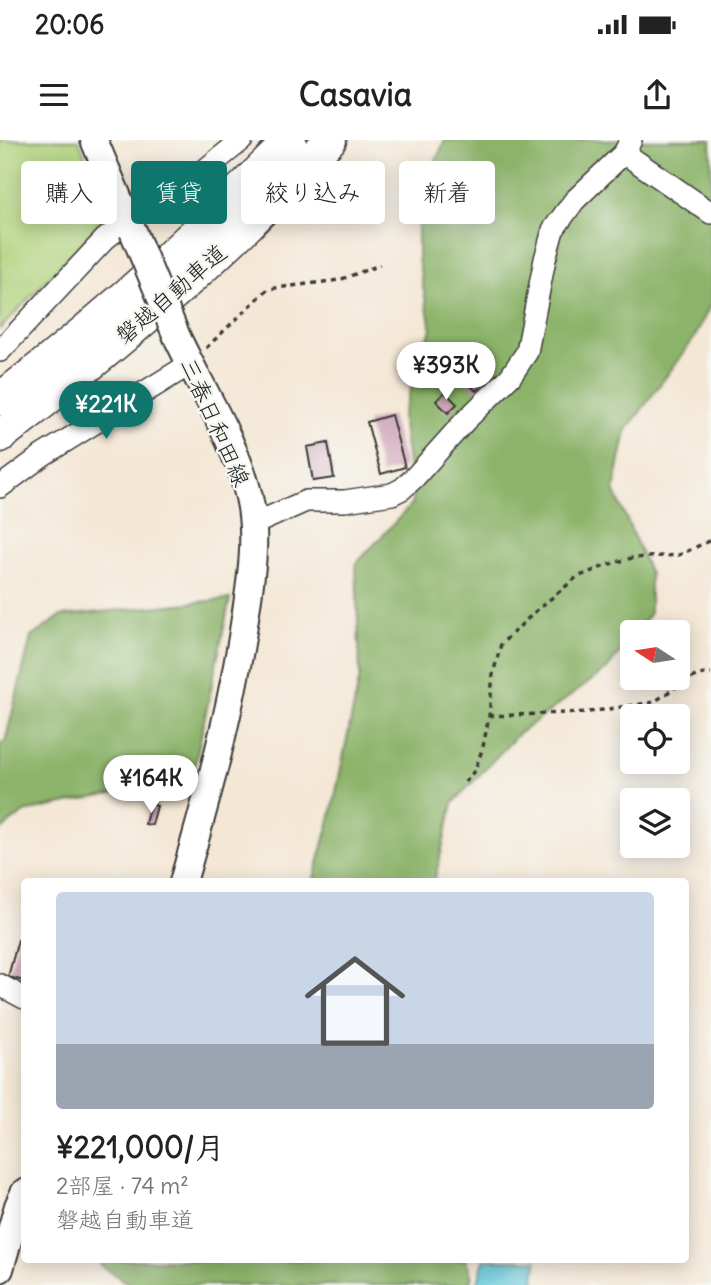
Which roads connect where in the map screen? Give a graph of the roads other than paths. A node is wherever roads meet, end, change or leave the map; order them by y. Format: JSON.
{"nodes":[{"id":1,"x":94,"y":140,"type":"edge"},
{"id":2,"x":242,"y":140,"type":"edge"},
{"id":3,"x":290,"y":140,"type":"edge"},
{"id":4,"x":330,"y":140,"type":"edge"},
{"id":5,"x":628,"y":146,"type":"edge"},
{"id":6,"x":711,"y":213,"type":"edge"},
{"id":7,"x":131,"y":226,"type":"junction"},
{"id":8,"x":0,"y":351,"type":"edge"},
{"id":9,"x":190,"y":364,"type":"junction"},
{"id":10,"x":0,"y":400,"type":"edge"},
{"id":11,"x":0,"y":436,"type":"edge"},
{"id":12,"x":0,"y":487,"type":"edge"},
{"id":13,"x":254,"y":524,"type":"junction"},
{"id":14,"x":184,"y":878,"type":"edge"},
{"id":15,"x":0,"y":985,"type":"edge"},
{"id":16,"x":21,"y":996,"type":"edge"},
{"id":17,"x":21,"y":1200,"type":"edge"},
{"id":18,"x":0,"y":1269,"type":"edge"}],
"edges":[{"from":1,"to":7,"type":"main road","name":"三春日和田線"},
{"from":2,"to":7,"type":"street"},
{"from":3,"to":10,"type":"highway","name":"磐越自動車道"},
{"from":4,"to":11,"type":"highway","name":"磐越自動車道"},
{"from":5,"to":6,"type":"street"},
{"from":5,"to":13,"type":"street"},
{"from":7,"to":8,"type":"street"},
{"from":7,"to":9,"type":"main road","name":"三春日和田線","bridge":true},
{"from":9,"to":12,"type":"street"},
{"from":9,"to":13,"type":"main road","name":"三春日和田線"},
{"from":13,"to":14,"type":"main road","name":"三春日和田線"},
{"from":15,"to":16,"type":"street"},
{"from":17,"to":18,"type":"main road"}]}
